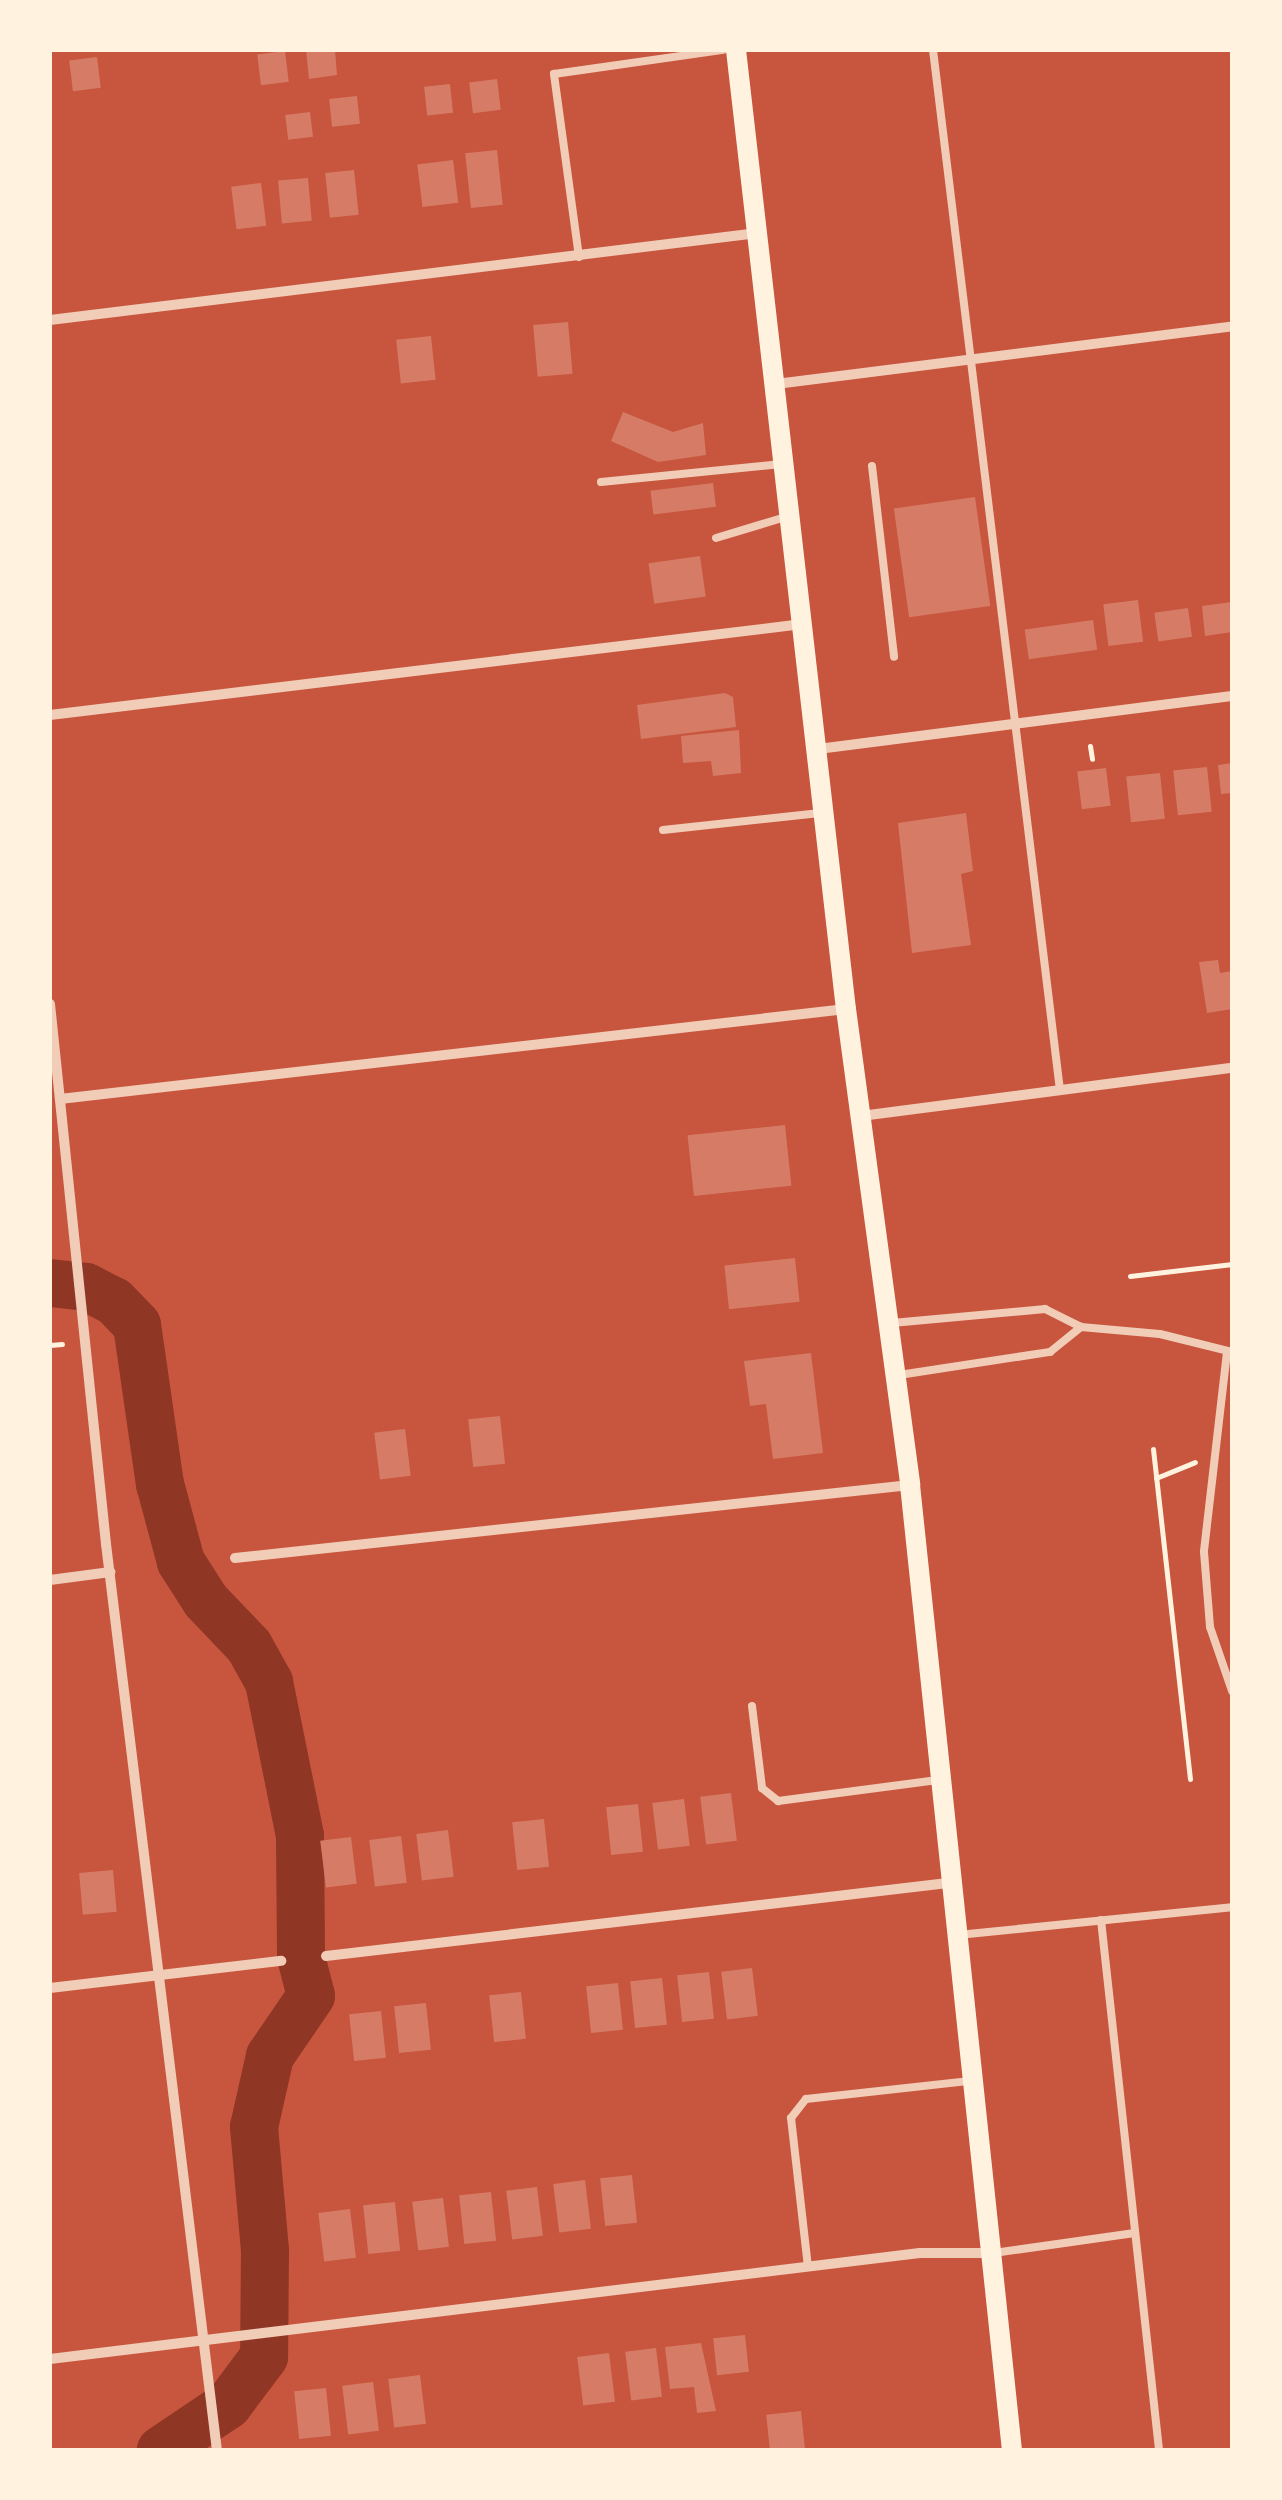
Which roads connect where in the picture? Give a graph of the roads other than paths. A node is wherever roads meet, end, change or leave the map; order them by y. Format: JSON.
{"nodes":[{"id":1,"x":724,"y":50,"type":"edge"},
{"id":2,"x":736,"y":50,"type":"edge"},
{"id":3,"x":933,"y":50,"type":"edge"},
{"id":4,"x":758,"y":234,"type":"junction"},
{"id":5,"x":579,"y":258,"type":"junction"},
{"id":6,"x":50,"y":320,"type":"edge"},
{"id":7,"x":1232,"y":326,"type":"edge"},
{"id":8,"x":968,"y":360,"type":"junction"},
{"id":9,"x":776,"y":384,"type":"junction"},
{"id":10,"x":785,"y":464,"type":"junction"},
{"id":11,"x":872,"y":466,"type":"dead end"},
{"id":12,"x":602,"y":482,"type":"dead end"},
{"id":13,"x":791,"y":516,"type":"junction"},
{"id":14,"x":716,"y":538,"type":"dead end"},
{"id":15,"x":804,"y":624,"type":"junction"},
{"id":16,"x":894,"y":656,"type":"dead end"},
{"id":17,"x":1232,"y":696,"type":"edge"},
{"id":18,"x":50,"y":715,"type":"edge"},
{"id":19,"x":1013,"y":724,"type":"junction"},
{"id":20,"x":818,"y":749,"type":"junction"},
{"id":21,"x":825,"y":813,"type":"junction"},
{"id":22,"x":663,"y":830,"type":"dead end"},
{"id":23,"x":50,"y":1004,"type":"edge"},
{"id":24,"x":846,"y":1009,"type":"junction"},
{"id":25,"x":1232,"y":1068,"type":"edge"},
{"id":26,"x":1060,"y":1090,"type":"junction"},
{"id":27,"x":60,"y":1098,"type":"junction"},
{"id":28,"x":860,"y":1116,"type":"junction"},
{"id":29,"x":888,"y":1323,"type":"junction"},
{"id":30,"x":1080,"y":1327,"type":"junction"},
{"id":31,"x":1229,"y":1352,"type":"edge"},
{"id":32,"x":894,"y":1376,"type":"junction"},
{"id":33,"x":910,"y":1485,"type":"junction"},
{"id":34,"x":235,"y":1558,"type":"dead end"},
{"id":35,"x":110,"y":1572,"type":"junction"},
{"id":36,"x":50,"y":1580,"type":"edge"},
{"id":37,"x":1232,"y":1691,"type":"edge"},
{"id":38,"x":752,"y":1706,"type":"dead end"},
{"id":39,"x":938,"y":1780,"type":"junction"},
{"id":40,"x":948,"y":1883,"type":"junction"},
{"id":41,"x":1232,"y":1907,"type":"edge"},
{"id":42,"x":1101,"y":1920,"type":"junction"},
{"id":43,"x":954,"y":1936,"type":"junction"},
{"id":44,"x":326,"y":1956,"type":"dead end"},
{"id":45,"x":282,"y":1961,"type":"dead end"},
{"id":46,"x":158,"y":1975,"type":"junction"},
{"id":47,"x":50,"y":1988,"type":"edge"},
{"id":48,"x":970,"y":2081,"type":"junction"},
{"id":49,"x":1136,"y":2233,"type":"junction"},
{"id":50,"x":990,"y":2253,"type":"junction"},
{"id":51,"x":808,"y":2267,"type":"junction"},
{"id":52,"x":204,"y":2341,"type":"junction"},
{"id":53,"x":50,"y":2358,"type":"edge"},
{"id":54,"x":216,"y":2447,"type":"edge"},
{"id":55,"x":1012,"y":2450,"type":"edge"},
{"id":56,"x":1159,"y":2450,"type":"edge"}],
"edges":[{"from":1,"to":5,"type":"lane"},
{"from":2,"to":4,"type":"main road"},
{"from":3,"to":8,"type":"lane"},
{"from":4,"to":5,"type":"street"},
{"from":4,"to":9,"type":"main road"},
{"from":5,"to":6,"type":"street"},
{"from":7,"to":8,"type":"street"},
{"from":8,"to":9,"type":"street"},
{"from":8,"to":19,"type":"lane"},
{"from":9,"to":10,"type":"main road"},
{"from":10,"to":12,"type":"lane"},
{"from":10,"to":13,"type":"main road"},
{"from":11,"to":16,"type":"lane"},
{"from":13,"to":14,"type":"lane"},
{"from":13,"to":15,"type":"main road"},
{"from":15,"to":18,"type":"street"},
{"from":15,"to":20,"type":"main road"},
{"from":17,"to":19,"type":"street"},
{"from":19,"to":20,"type":"street"},
{"from":19,"to":26,"type":"lane"},
{"from":20,"to":21,"type":"main road"},
{"from":21,"to":22,"type":"lane"},
{"from":21,"to":24,"type":"main road"},
{"from":23,"to":27,"type":"street"},
{"from":24,"to":27,"type":"street"},
{"from":24,"to":28,"type":"main road"},
{"from":25,"to":26,"type":"street"},
{"from":26,"to":28,"type":"street"},
{"from":27,"to":35,"type":"street"},
{"from":28,"to":29,"type":"main road"},
{"from":29,"to":30,"type":"lane"},
{"from":29,"to":32,"type":"main road"},
{"from":30,"to":31,"type":"lane"},
{"from":30,"to":32,"type":"lane"},
{"from":31,"to":37,"type":"lane"},
{"from":32,"to":33,"type":"main road"},
{"from":33,"to":34,"type":"street"},
{"from":33,"to":39,"type":"main road"},
{"from":35,"to":36,"type":"street"},
{"from":35,"to":46,"type":"street"},
{"from":38,"to":39,"type":"lane"},
{"from":39,"to":40,"type":"main road"},
{"from":40,"to":43,"type":"main road"},
{"from":40,"to":44,"type":"street"},
{"from":41,"to":42,"type":"lane"},
{"from":42,"to":43,"type":"lane"},
{"from":42,"to":49,"type":"lane"},
{"from":43,"to":48,"type":"main road"},
{"from":45,"to":46,"type":"street"},
{"from":46,"to":47,"type":"street"},
{"from":46,"to":52,"type":"street"},
{"from":48,"to":50,"type":"main road"},
{"from":48,"to":51,"type":"lane"},
{"from":49,"to":50,"type":"lane"},
{"from":49,"to":56,"type":"lane"},
{"from":50,"to":51,"type":"street"},
{"from":50,"to":55,"type":"main road"},
{"from":51,"to":52,"type":"street"},
{"from":52,"to":53,"type":"street"},
{"from":52,"to":54,"type":"street"}]}
